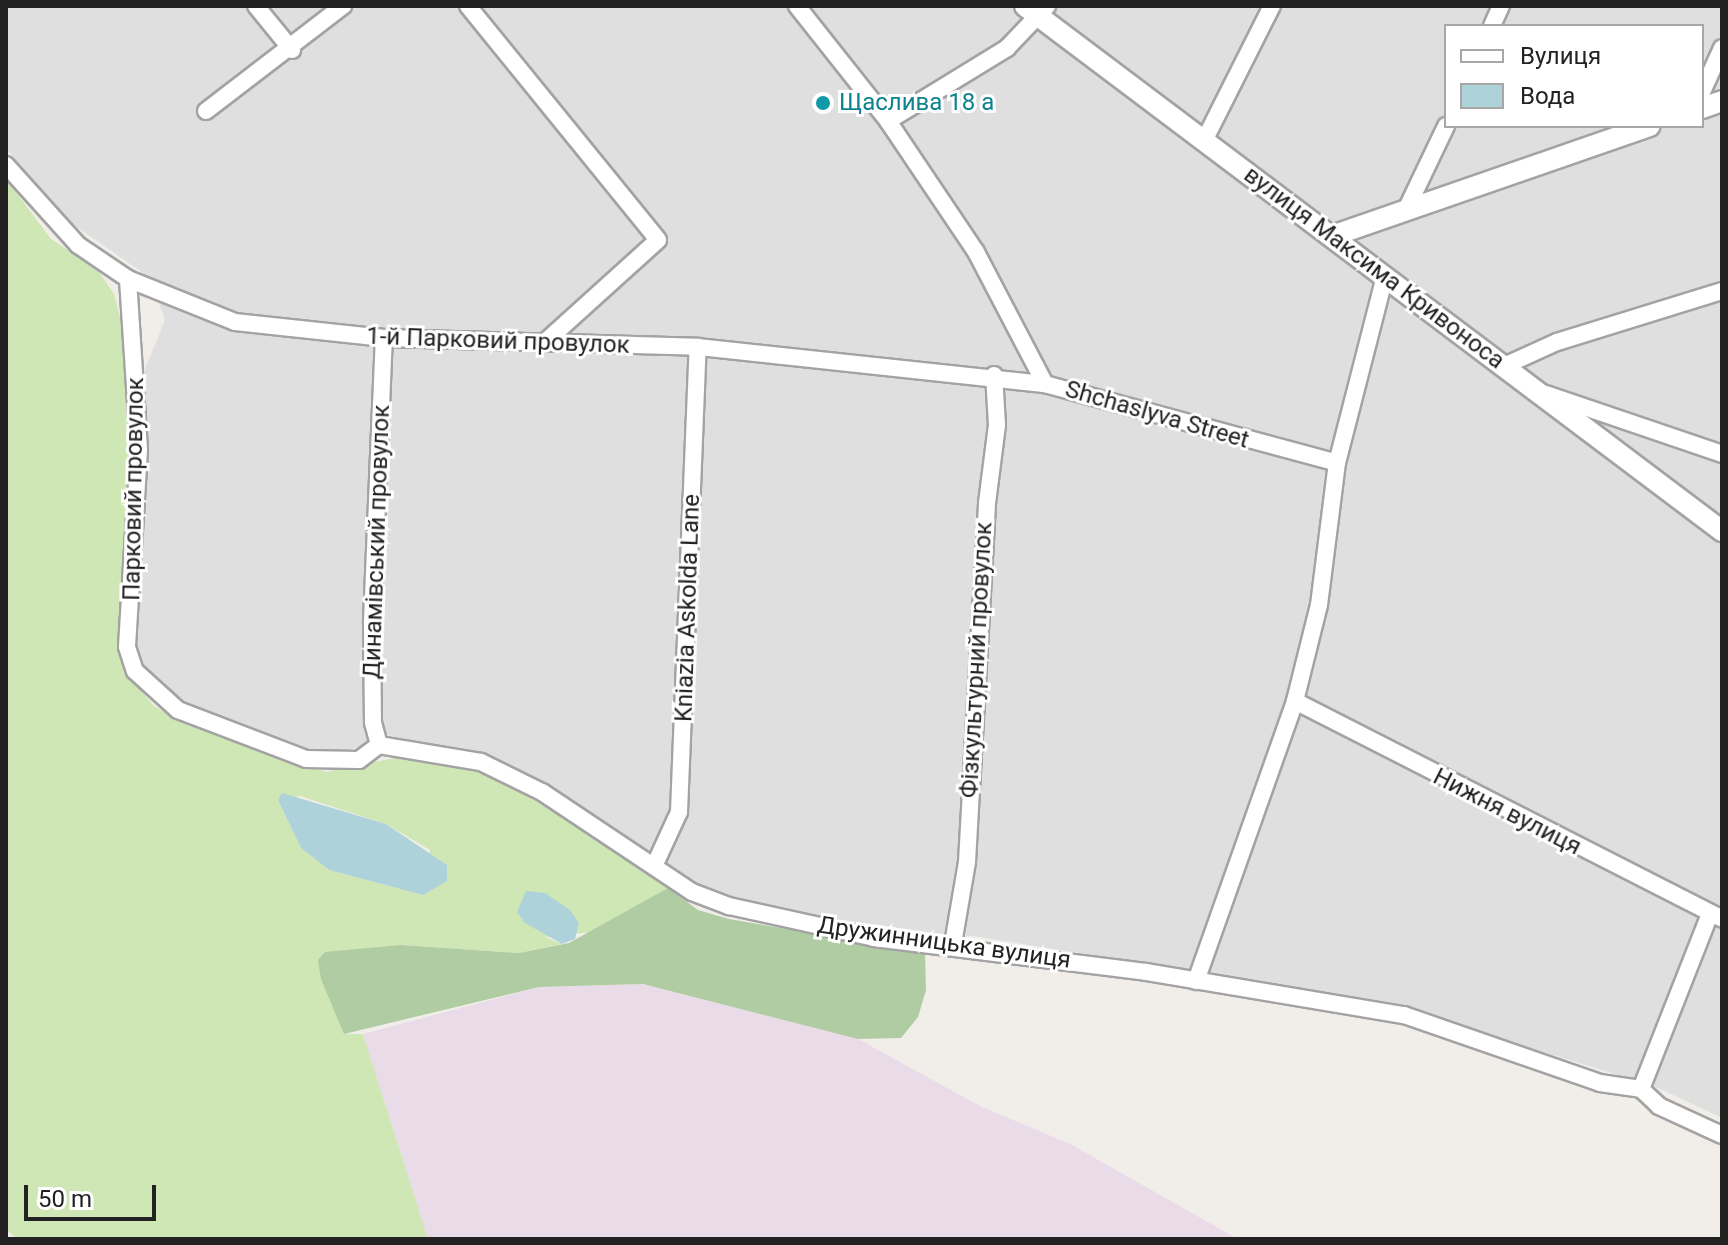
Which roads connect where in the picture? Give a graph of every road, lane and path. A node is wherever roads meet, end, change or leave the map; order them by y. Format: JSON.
{"nodes":[{"id":1,"x":256,"y":6,"type":"edge"},
{"id":2,"x":343,"y":6,"type":"edge"},
{"id":3,"x":468,"y":6,"type":"edge"},
{"id":4,"x":797,"y":6,"type":"edge"},
{"id":5,"x":1272,"y":6,"type":"edge"},
{"id":6,"x":1037,"y":9,"type":"edge"},
{"id":7,"x":1722,"y":48,"type":"edge"},
{"id":8,"x":292,"y":50,"type":"junction"},
{"id":9,"x":1704,"y":88,"type":"edge"},
{"id":10,"x":206,"y":111,"type":"dead end"},
{"id":11,"x":888,"y":121,"type":"junction"},
{"id":12,"x":1445,"y":128,"type":"edge"},
{"id":13,"x":1644,"y":128,"type":"edge"},
{"id":14,"x":1204,"y":141,"type":"junction"},
{"id":15,"x":6,"y":165,"type":"edge"},
{"id":16,"x":1406,"y":210,"type":"junction"},
{"id":17,"x":1332,"y":236,"type":"junction"},
{"id":18,"x":1385,"y":276,"type":"junction"},
{"id":19,"x":128,"y":279,"type":"junction"},
{"id":20,"x":1722,"y":291,"type":"edge"},
{"id":21,"x":384,"y":338,"type":"junction"},
{"id":22,"x":544,"y":343,"type":"junction"},
{"id":23,"x":698,"y":347,"type":"junction"},
{"id":24,"x":1504,"y":366,"type":"junction"},
{"id":25,"x":994,"y":375,"type":"junction"},
{"id":26,"x":1045,"y":384,"type":"junction"},
{"id":27,"x":1533,"y":389,"type":"junction"},
{"id":28,"x":1722,"y":454,"type":"edge"},
{"id":29,"x":1337,"y":463,"type":"junction"},
{"id":30,"x":1722,"y":531,"type":"edge"},
{"id":31,"x":1295,"y":701,"type":"junction"},
{"id":32,"x":379,"y":745,"type":"junction"},
{"id":33,"x":656,"y":862,"type":"junction"},
{"id":34,"x":1716,"y":916,"type":"edge"},
{"id":35,"x":953,"y":944,"type":"junction"},
{"id":36,"x":1196,"y":981,"type":"junction"},
{"id":37,"x":1641,"y":1089,"type":"junction"},
{"id":38,"x":1719,"y":1135,"type":"edge"}],
"edges":[{"from":1,"to":8,"type":"street"},
{"from":2,"to":8,"type":"street"},
{"from":3,"to":22,"type":"street"},
{"from":4,"to":11,"type":"street","name":"Shchaslyva Street"},
{"from":5,"to":14,"type":"street"},
{"from":6,"to":11,"type":"street"},
{"from":6,"to":14,"type":"street","name":"вулиця Максима Кривоноса"},
{"from":7,"to":9,"type":"street"},
{"from":8,"to":10,"type":"street"},
{"from":11,"to":26,"type":"street","name":"Shchaslyva Street"},
{"from":12,"to":16,"type":"street"},
{"from":13,"to":16,"type":"street"},
{"from":14,"to":17,"type":"street","name":"вулиця Максима Кривоноса"},
{"from":15,"to":19,"type":"street","name":"1-й Парковий провулок"},
{"from":16,"to":17,"type":"street"},
{"from":17,"to":18,"type":"street","name":"вулиця Максима Кривоноса"},
{"from":18,"to":24,"type":"street","name":"вулиця Максима Кривоноса"},
{"from":18,"to":29,"type":"street"},
{"from":19,"to":21,"type":"street","name":"1-й Парковий провулок"},
{"from":19,"to":32,"type":"street","name":"Парковий провулок"},
{"from":20,"to":24,"type":"street"},
{"from":21,"to":22,"type":"street","name":"1-й Парковий провулок"},
{"from":21,"to":32,"type":"street","name":"Динамівський провулок"},
{"from":22,"to":23,"type":"street","name":"1-й Парковий провулок"},
{"from":23,"to":25,"type":"street","name":"1-й Парковий провулок"},
{"from":23,"to":33,"type":"street","name":"Kniazia Askolda Lane"},
{"from":24,"to":27,"type":"street","name":"вулиця Максима Кривоноса"},
{"from":25,"to":26,"type":"street","name":"1-й Парковий провулок"},
{"from":25,"to":35,"type":"street","name":"Фізкультурний провулок"},
{"from":26,"to":29,"type":"street","name":"Shchaslyva Street"},
{"from":27,"to":28,"type":"street"},
{"from":27,"to":30,"type":"street","name":"вулиця Максима Кривоноса"},
{"from":29,"to":31,"type":"street"},
{"from":31,"to":34,"type":"street","name":"Нижня вулиця"},
{"from":31,"to":36,"type":"street"},
{"from":32,"to":33,"type":"street","name":"Дружинницька вулиця"},
{"from":33,"to":35,"type":"street","name":"Дружинницька вулиця"},
{"from":34,"to":37,"type":"street"},
{"from":35,"to":36,"type":"street","name":"Дружинницька вулиця"},
{"from":36,"to":37,"type":"street","name":"Дружинницька вулиця"},
{"from":37,"to":38,"type":"street","name":"Дружинницька вулиця"}]}
